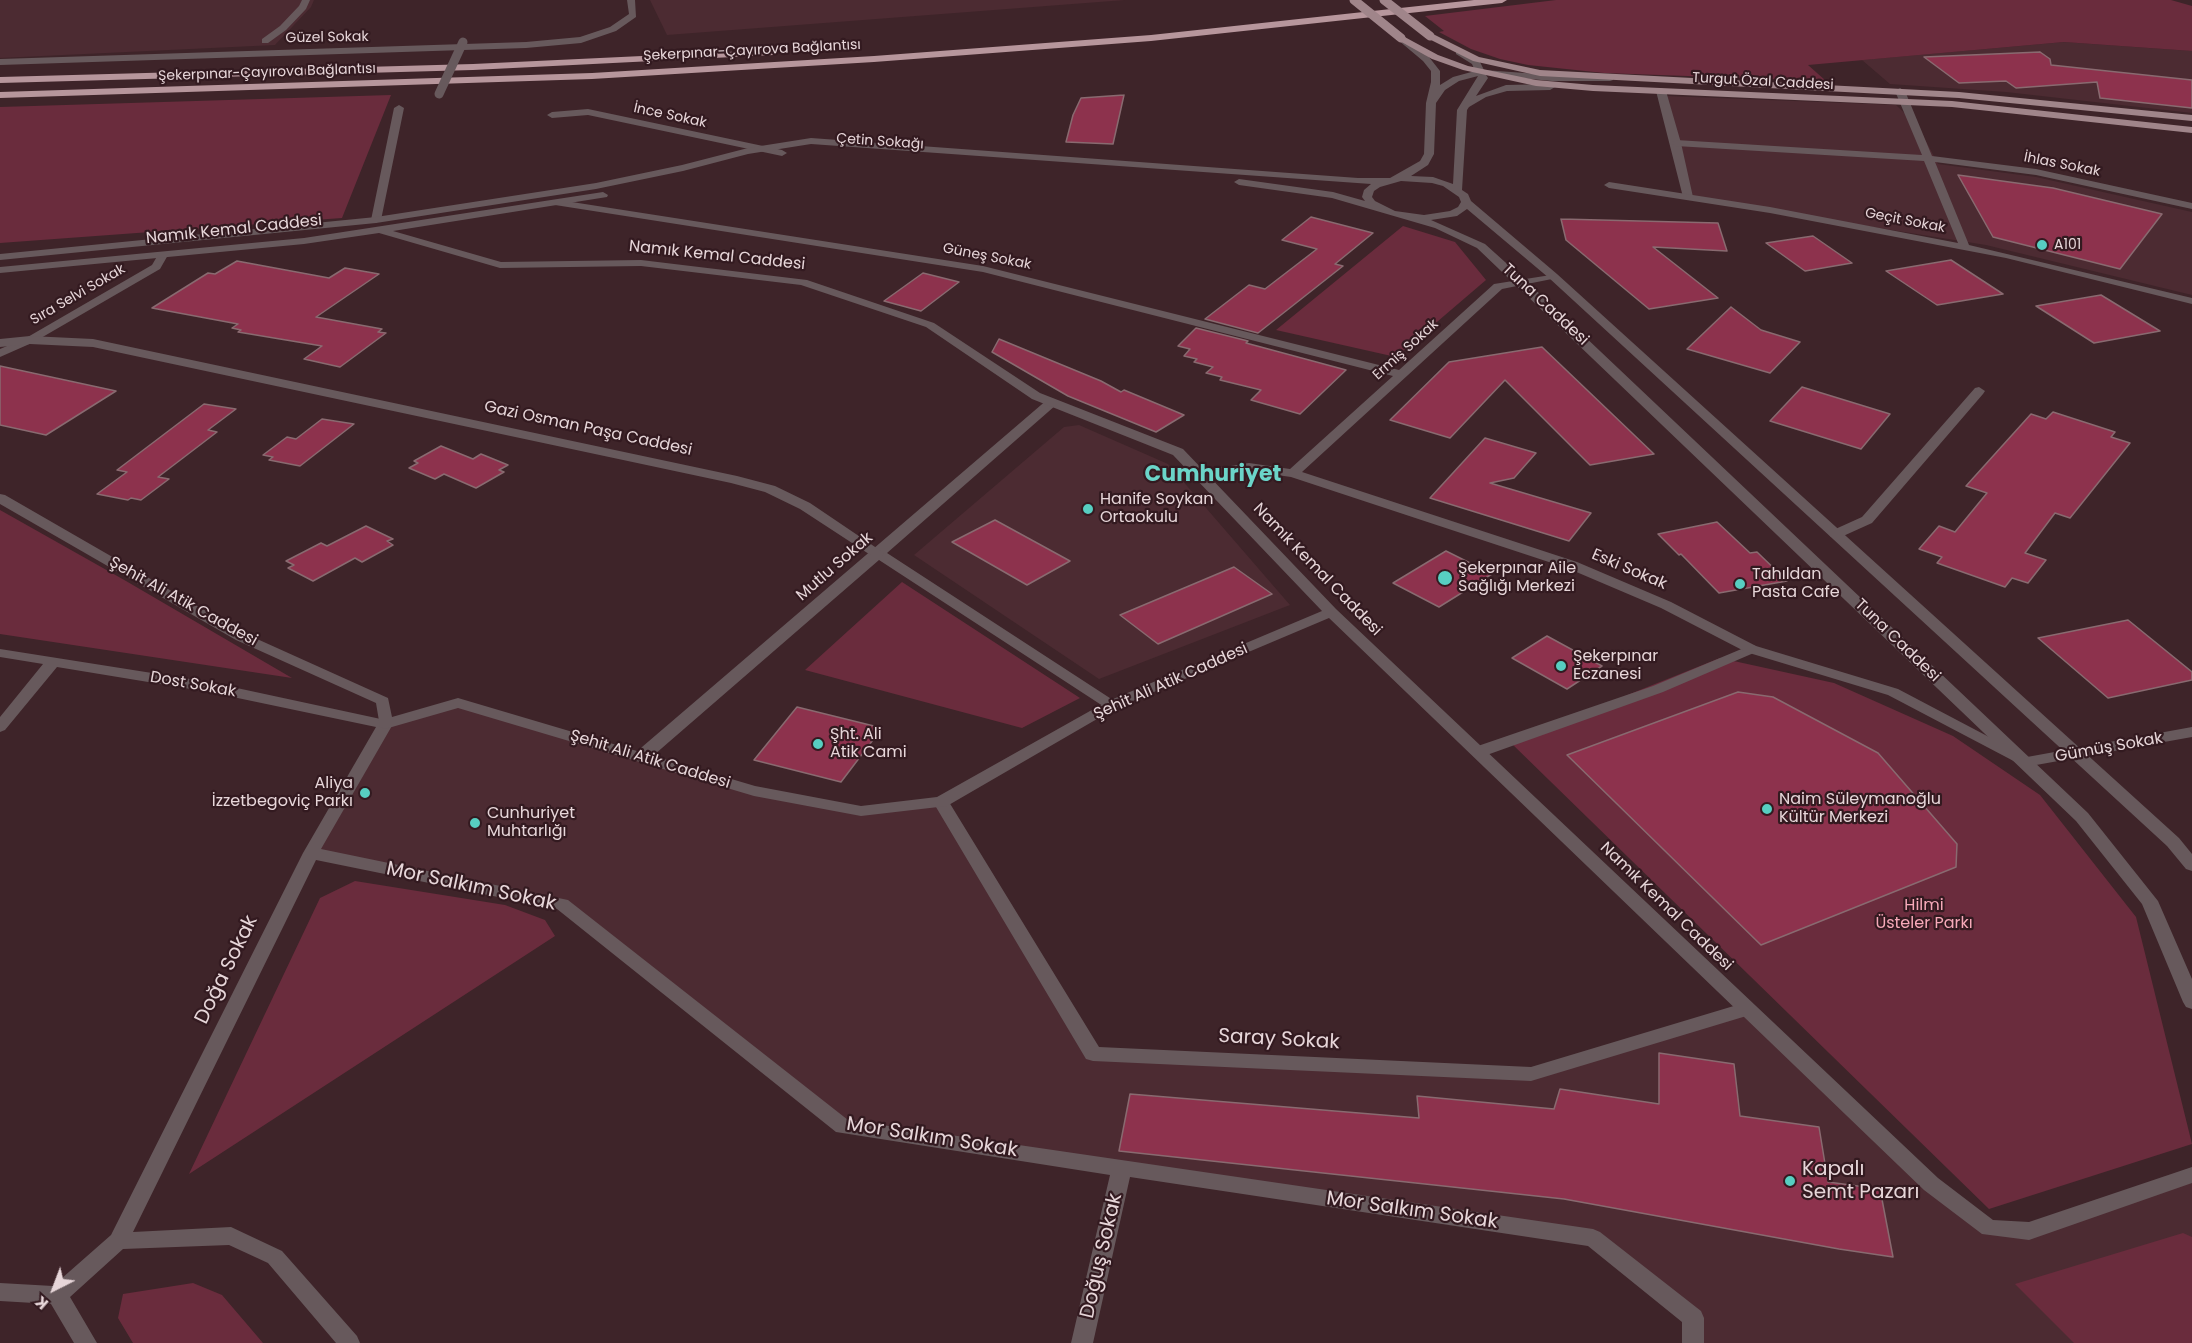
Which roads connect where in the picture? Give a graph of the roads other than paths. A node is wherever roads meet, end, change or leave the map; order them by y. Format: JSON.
{"nodes":[{"id":1,"x":306,"y":0,"type":"edge"},
{"id":2,"x":631,"y":0,"type":"edge"},
{"id":3,"x":1354,"y":0,"type":"edge"},
{"id":4,"x":1384,"y":0,"type":"edge"},
{"id":5,"x":1410,"y":0,"type":"edge"},
{"id":6,"x":1502,"y":0,"type":"edge"},
{"id":7,"x":1401,"y":38,"type":"junction"},
{"id":8,"x":265,"y":41,"type":"dead end"},
{"id":9,"x":463,"y":42,"type":"dead end"},
{"id":10,"x":813,"y":51,"type":"dead end"},
{"id":11,"x":779,"y":52,"type":"dead end"},
{"id":12,"x":1459,"y":52,"type":"junction"},
{"id":13,"x":0,"y":62,"type":"edge"},
{"id":14,"x":1482,"y":72,"type":"junction"},
{"id":15,"x":1619,"y":78,"type":"junction"},
{"id":16,"x":0,"y":79,"type":"edge"},
{"id":17,"x":1593,"y":88,"type":"junction"},
{"id":18,"x":1661,"y":91,"type":"junction"},
{"id":19,"x":1900,"y":91,"type":"junction"},
{"id":20,"x":134,"y":92,"type":"junction"},
{"id":21,"x":0,"y":94,"type":"edge"},
{"id":22,"x":439,"y":94,"type":"dead end"},
{"id":23,"x":0,"y":100,"type":"edge"},
{"id":24,"x":1905,"y":102,"type":"junction"},
{"id":25,"x":1431,"y":103,"type":"junction"},
{"id":26,"x":399,"y":108,"type":"dead end"},
{"id":27,"x":552,"y":115,"type":"dead end"},
{"id":28,"x":1463,"y":117,"type":"junction"},
{"id":29,"x":2192,"y":118,"type":"edge"},
{"id":30,"x":2192,"y":129,"type":"edge"},
{"id":31,"x":1676,"y":143,"type":"junction"},
{"id":32,"x":761,"y":149,"type":"junction"},
{"id":33,"x":782,"y":153,"type":"junction"},
{"id":34,"x":1926,"y":158,"type":"junction"},
{"id":35,"x":1401,"y":178,"type":"junction"},
{"id":36,"x":1387,"y":180,"type":"junction"},
{"id":37,"x":1609,"y":185,"type":"dead end"},
{"id":38,"x":1458,"y":189,"type":"junction"},
{"id":39,"x":1688,"y":197,"type":"junction"},
{"id":40,"x":559,"y":202,"type":"junction"},
{"id":41,"x":1466,"y":202,"type":"junction"},
{"id":42,"x":2192,"y":206,"type":"edge"},
{"id":43,"x":1379,"y":209,"type":"junction"},
{"id":44,"x":1408,"y":217,"type":"junction"},
{"id":45,"x":379,"y":226,"type":"junction"},
{"id":46,"x":1965,"y":248,"type":"junction"},
{"id":47,"x":163,"y":255,"type":"junction"},
{"id":48,"x":0,"y":257,"type":"edge"},
{"id":49,"x":0,"y":270,"type":"edge"},
{"id":50,"x":1553,"y":276,"type":"junction"},
{"id":51,"x":1521,"y":282,"type":"junction"},
{"id":52,"x":2192,"y":301,"type":"edge"},
{"id":53,"x":30,"y":340,"type":"junction"},
{"id":54,"x":0,"y":343,"type":"edge"},
{"id":55,"x":0,"y":353,"type":"edge"},
{"id":56,"x":1401,"y":374,"type":"junction"},
{"id":57,"x":1978,"y":391,"type":"dead end"},
{"id":58,"x":1052,"y":402,"type":"junction"},
{"id":59,"x":1293,"y":473,"type":"junction"},
{"id":60,"x":1200,"y":476,"type":"junction"},
{"id":61,"x":0,"y":498,"type":"edge"},
{"id":62,"x":1836,"y":534,"type":"junction"},
{"id":63,"x":877,"y":553,"type":"junction"},
{"id":64,"x":1331,"y":612,"type":"junction"},
{"id":65,"x":1751,"y":649,"type":"junction"},
{"id":66,"x":0,"y":653,"type":"edge"},
{"id":67,"x":52,"y":662,"type":"junction"},
{"id":68,"x":1111,"y":705,"type":"junction"},
{"id":69,"x":385,"y":724,"type":"junction"},
{"id":70,"x":0,"y":727,"type":"edge"},
{"id":71,"x":2192,"y":732,"type":"edge"},
{"id":72,"x":1478,"y":752,"type":"junction"},
{"id":73,"x":2077,"y":754,"type":"junction"},
{"id":74,"x":641,"y":757,"type":"junction"},
{"id":75,"x":2025,"y":762,"type":"junction"},
{"id":76,"x":941,"y":802,"type":"junction"},
{"id":77,"x":311,"y":853,"type":"junction"},
{"id":78,"x":2192,"y":865,"type":"edge"},
{"id":79,"x":2192,"y":1002,"type":"edge"},
{"id":80,"x":1747,"y":1009,"type":"junction"},
{"id":81,"x":1122,"y":1168,"type":"junction"},
{"id":82,"x":2192,"y":1175,"type":"edge"},
{"id":83,"x":118,"y":1241,"type":"junction"},
{"id":84,"x":0,"y":1292,"type":"edge"},
{"id":85,"x":57,"y":1295,"type":"junction"},
{"id":86,"x":86,"y":1343,"type":"edge"},
{"id":87,"x":349,"y":1343,"type":"edge"},
{"id":88,"x":1082,"y":1343,"type":"edge"},
{"id":89,"x":1694,"y":1343,"type":"edge"}],
"edges":[{"from":1,"to":8,"type":"street"},
{"from":2,"to":13,"type":"street","name":"Güzel Sokak"},
{"from":3,"to":7,"type":"main road","name":"Turgut Özal Caddesi","bridge":true},
{"from":4,"to":12,"type":"main road","name":"Turgut Özal Caddesi","bridge":true},
{"from":5,"to":10,"type":"highway","name":"Şekerpınar-Çayırova Bağlantısı"},
{"from":6,"to":20,"type":"highway","name":"Şekerpınar-Çayırova Bağlantısı"},
{"from":7,"to":14,"type":"main road","name":"Turgut Özal Caddesi"},
{"from":7,"to":25,"type":"street"},
{"from":9,"to":22,"type":"street","bridge":true},
{"from":11,"to":16,"type":"highway","name":"Şekerpınar-Çayırova Bağlantısı"},
{"from":12,"to":14,"type":"street"},
{"from":12,"to":15,"type":"main road","name":"Turgut Özal Caddesi"},
{"from":14,"to":15,"type":"street"},
{"from":14,"to":17,"type":"main road","name":"Turgut Özal Caddesi"},
{"from":14,"to":25,"type":"street"},
{"from":14,"to":28,"type":"street"},
{"from":15,"to":19,"type":"main road","name":"Turgut Özal Caddesi"},
{"from":17,"to":18,"type":"main road","name":"Turgut Özal Caddesi"},
{"from":17,"to":28,"type":"street"},
{"from":18,"to":24,"type":"main road","name":"Turgut Özal Caddesi"},
{"from":18,"to":31,"type":"street"},
{"from":19,"to":24,"type":"street"},
{"from":19,"to":29,"type":"main road","name":"Turgut Özal Caddesi"},
{"from":20,"to":21,"type":"highway","name":"Şekerpınar-Çayırova Bağlantısı"},
{"from":20,"to":23,"type":"highway"},
{"from":24,"to":30,"type":"main road","name":"Turgut Özal Caddesi"},
{"from":24,"to":34,"type":"street"},
{"from":25,"to":35,"type":"street"},
{"from":26,"to":45,"type":"street"},
{"from":27,"to":32,"type":"street","name":"İnce Sokak"},
{"from":28,"to":38,"type":"street"},
{"from":31,"to":34,"type":"street","name":"İhlas Sokak"},
{"from":31,"to":39,"type":"street"},
{"from":32,"to":33,"type":"street","name":"İnce Sokak"},
{"from":32,"to":36,"type":"street"},
{"from":32,"to":45,"type":"street"},
{"from":33,"to":40,"type":"street","name":"Çetin Sokağı"},
{"from":33,"to":43,"type":"street","name":"Çetin Sokağı"},
{"from":34,"to":42,"type":"street","name":"İhlas Sokak"},
{"from":34,"to":46,"type":"street"},
{"from":35,"to":36,"type":"street"},
{"from":35,"to":38,"type":"street"},
{"from":36,"to":43,"type":"street"},
{"from":37,"to":39,"type":"street","name":"Geçit Sokak"},
{"from":38,"to":41,"type":"street","name":"Tuna Caddesi"},
{"from":39,"to":46,"type":"street","name":"Geçit Sokak"},
{"from":40,"to":45,"type":"street","name":"Çetin Sokağı"},
{"from":40,"to":56,"type":"street","name":"Güneş Sokak"},
{"from":41,"to":44,"type":"street"},
{"from":41,"to":50,"type":"street","name":"Tuna Caddesi"},
{"from":43,"to":44,"type":"street","name":"Çetin Sokağı"},
{"from":44,"to":51,"type":"street","name":"Tuna Caddesi"},
{"from":45,"to":47,"type":"street","name":"Namık Kemal Caddesi"},
{"from":45,"to":48,"type":"street","name":"Namık Kemal Caddesi"},
{"from":45,"to":58,"type":"street","name":"Namık Kemal Caddesi"},
{"from":46,"to":52,"type":"street","name":"Geçit Sokak"},
{"from":47,"to":49,"type":"street","name":"Namık Kemal Caddesi"},
{"from":47,"to":53,"type":"street","name":"Sıra Selvi Sokak"},
{"from":50,"to":51,"type":"street","name":"Ermiş Sokak"},
{"from":50,"to":62,"type":"street","name":"Tuna Caddesi"},
{"from":51,"to":56,"type":"street","name":"Ermiş Sokak"},
{"from":51,"to":75,"type":"street","name":"Tuna Caddesi"},
{"from":53,"to":54,"type":"street","name":"Gazi Osman Paşa Caddesi"},
{"from":53,"to":55,"type":"street","name":"Sıra Selvi Sokak"},
{"from":53,"to":63,"type":"street","name":"Gazi Osman Paşa Caddesi"},
{"from":56,"to":59,"type":"street","name":"Ermiş Sokak"},
{"from":57,"to":62,"type":"street"},
{"from":58,"to":60,"type":"street","name":"Namık Kemal Caddesi"},
{"from":58,"to":63,"type":"street","name":"Mutlu Sokak"},
{"from":59,"to":60,"type":"street","name":"Eski Sokak"},
{"from":59,"to":65,"type":"street","name":"Eski Sokak"},
{"from":60,"to":64,"type":"street","name":"Namık Kemal Caddesi"},
{"from":61,"to":69,"type":"street","name":"Şehit Ali Atik Caddesi"},
{"from":62,"to":73,"type":"street","name":"Tuna Caddesi"},
{"from":63,"to":68,"type":"street","name":"Gazi Osman Paşa Caddesi"},
{"from":63,"to":74,"type":"street","name":"Mutlu Sokak"},
{"from":64,"to":68,"type":"street","name":"Şehit Ali Atik Caddesi"},
{"from":64,"to":72,"type":"street","name":"Namık Kemal Caddesi"},
{"from":65,"to":72,"type":"street"},
{"from":65,"to":75,"type":"street","name":"Eski Sokak"},
{"from":66,"to":67,"type":"street","name":"Dost Sokak"},
{"from":67,"to":69,"type":"street","name":"Dost Sokak"},
{"from":67,"to":70,"type":"street"},
{"from":68,"to":76,"type":"street","name":"Şehit Ali Atik Caddesi"},
{"from":69,"to":74,"type":"street","name":"Şehit Ali Atik Caddesi"},
{"from":69,"to":77,"type":"street","name":"Doğa Sokak"},
{"from":71,"to":73,"type":"street","name":"Gümüş Sokak"},
{"from":72,"to":80,"type":"street","name":"Namık Kemal Caddesi"},
{"from":73,"to":75,"type":"street","name":"Gümüş Sokak"},
{"from":73,"to":78,"type":"street","name":"Tuna Caddesi"},
{"from":74,"to":76,"type":"street","name":"Şehit Ali Atik Caddesi"},
{"from":75,"to":79,"type":"street","name":"Tuna Caddesi"},
{"from":76,"to":80,"type":"street","name":"Saray Sokak"},
{"from":77,"to":81,"type":"street","name":"Mor Salkım Sokak"},
{"from":77,"to":83,"type":"street","name":"Doğa Sokak"},
{"from":80,"to":82,"type":"street","name":"Namık Kemal Caddesi"},
{"from":81,"to":88,"type":"street","name":"Doğuş Sokak"},
{"from":81,"to":89,"type":"street","name":"Mor Salkım Sokak"},
{"from":83,"to":85,"type":"street"},
{"from":83,"to":87,"type":"street"},
{"from":84,"to":85,"type":"street"},
{"from":85,"to":86,"type":"street"}]}
